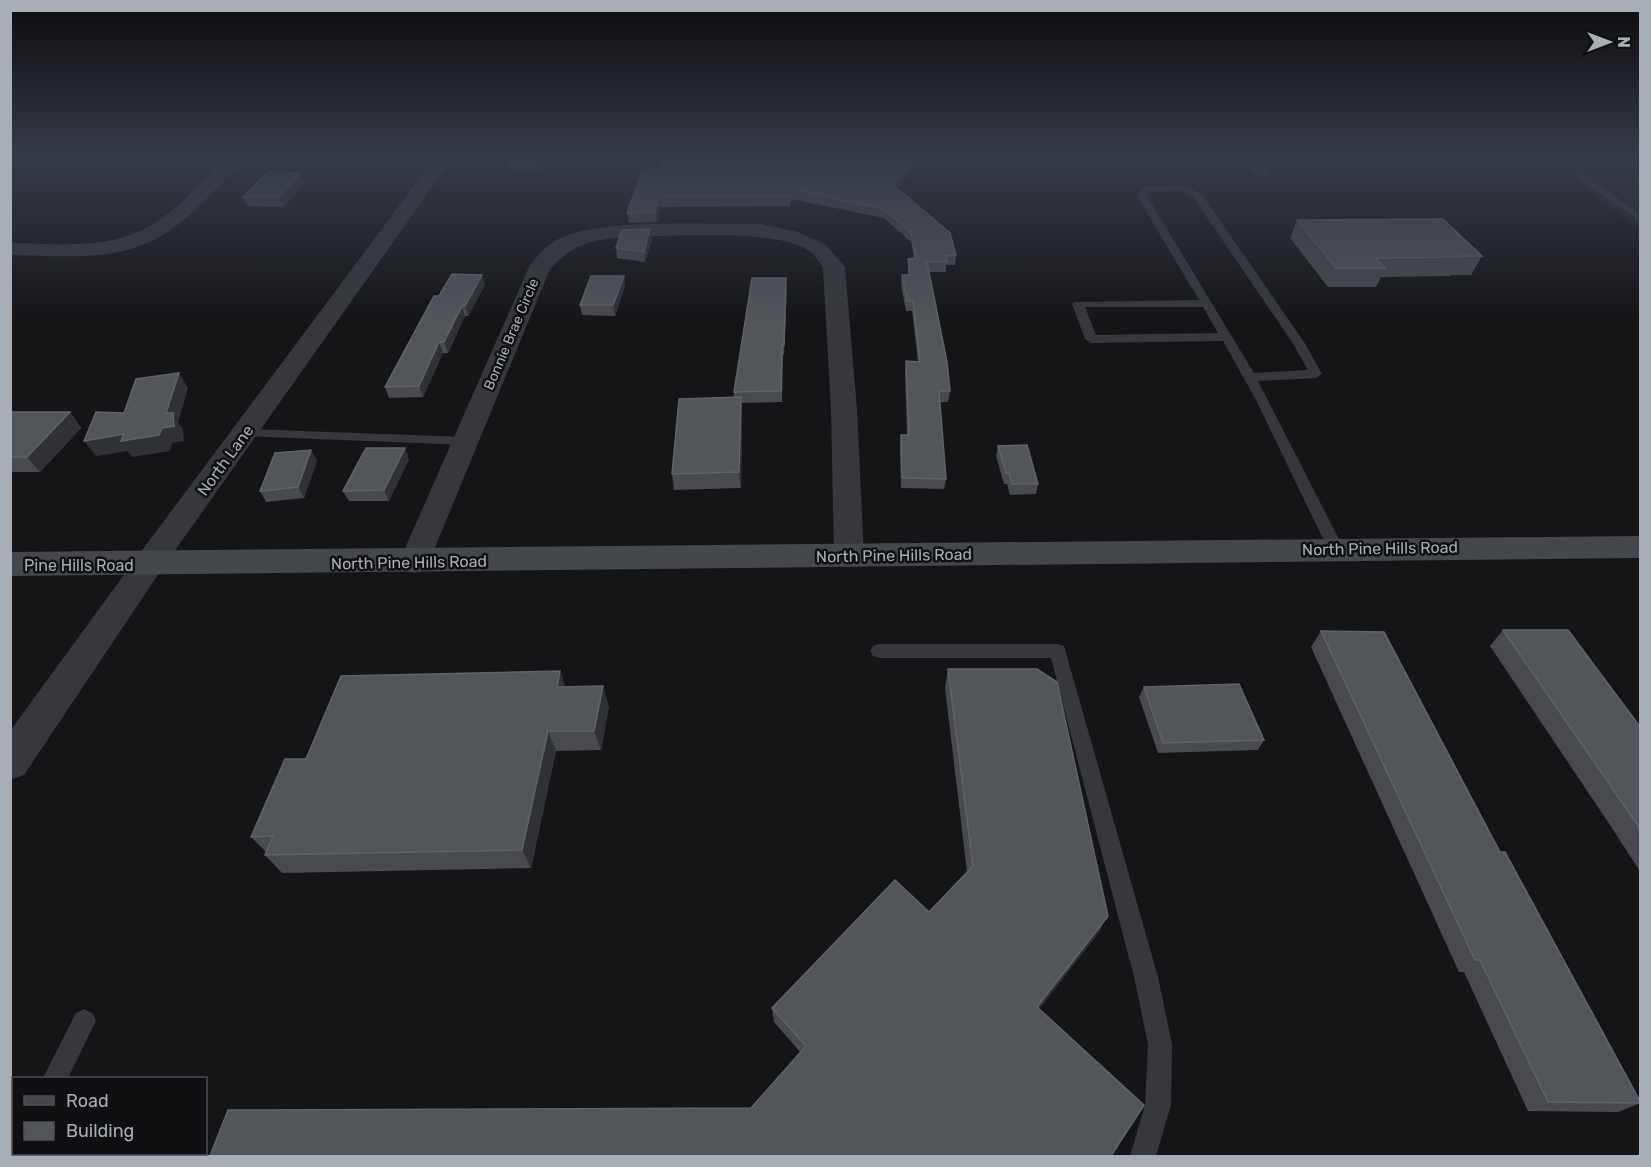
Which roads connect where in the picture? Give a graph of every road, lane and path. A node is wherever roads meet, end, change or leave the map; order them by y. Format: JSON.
{"nodes":[{"id":1,"x":180,"y":213,"type":"edge"},
{"id":2,"x":404,"y":213,"type":"edge"},
{"id":3,"x":1153,"y":213,"type":"edge"},
{"id":4,"x":1210,"y":213,"type":"edge"},
{"id":5,"x":10,"y":249,"type":"edge"},
{"id":6,"x":1207,"y":303,"type":"junction"},
{"id":7,"x":1227,"y":337,"type":"junction"},
{"id":8,"x":1250,"y":377,"type":"junction"},
{"id":9,"x":245,"y":433,"type":"junction"},
{"id":10,"x":466,"y":441,"type":"junction"},
{"id":11,"x":1641,"y":547,"type":"edge"},
{"id":12,"x":1336,"y":549,"type":"junction"},
{"id":13,"x":849,"y":556,"type":"junction"},
{"id":14,"x":414,"y":562,"type":"junction"},
{"id":15,"x":10,"y":564,"type":"edge"},
{"id":16,"x":148,"y":565,"type":"junction"},
{"id":17,"x":879,"y":651,"type":"dead end"},
{"id":18,"x":10,"y":763,"type":"edge"},
{"id":19,"x":84,"y":1021,"type":"dead end"},
{"id":20,"x":56,"y":1077,"type":"edge"},
{"id":21,"x":1143,"y":1156,"type":"edge"}],
"edges":[{"from":1,"to":5,"type":"street"},
{"from":2,"to":9,"type":"street","name":"North Lane"},
{"from":3,"to":6,"type":"lane"},
{"from":4,"to":8,"type":"lane"},
{"from":6,"to":7,"type":"lane"},
{"from":6,"to":7,"type":"lane"},
{"from":7,"to":8,"type":"lane"},
{"from":8,"to":12,"type":"lane"},
{"from":9,"to":10,"type":"lane"},
{"from":9,"to":16,"type":"street","name":"North Lane"},
{"from":10,"to":13,"type":"street","name":"Bonnie Brae Circle"},
{"from":10,"to":14,"type":"street","name":"Bonnie Brae Circle"},
{"from":11,"to":12,"type":"main road","name":"North Pine Hills Road"},
{"from":12,"to":13,"type":"main road","name":"North Pine Hills Road"},
{"from":13,"to":14,"type":"main road","name":"North Pine Hills Road"},
{"from":14,"to":16,"type":"main road","name":"North Pine Hills Road"},
{"from":15,"to":16,"type":"main road","name":"Pine Hills Road"},
{"from":16,"to":18,"type":"street","name":"North Lane"},
{"from":17,"to":21,"type":"lane"},
{"from":19,"to":20,"type":"lane"}]}
